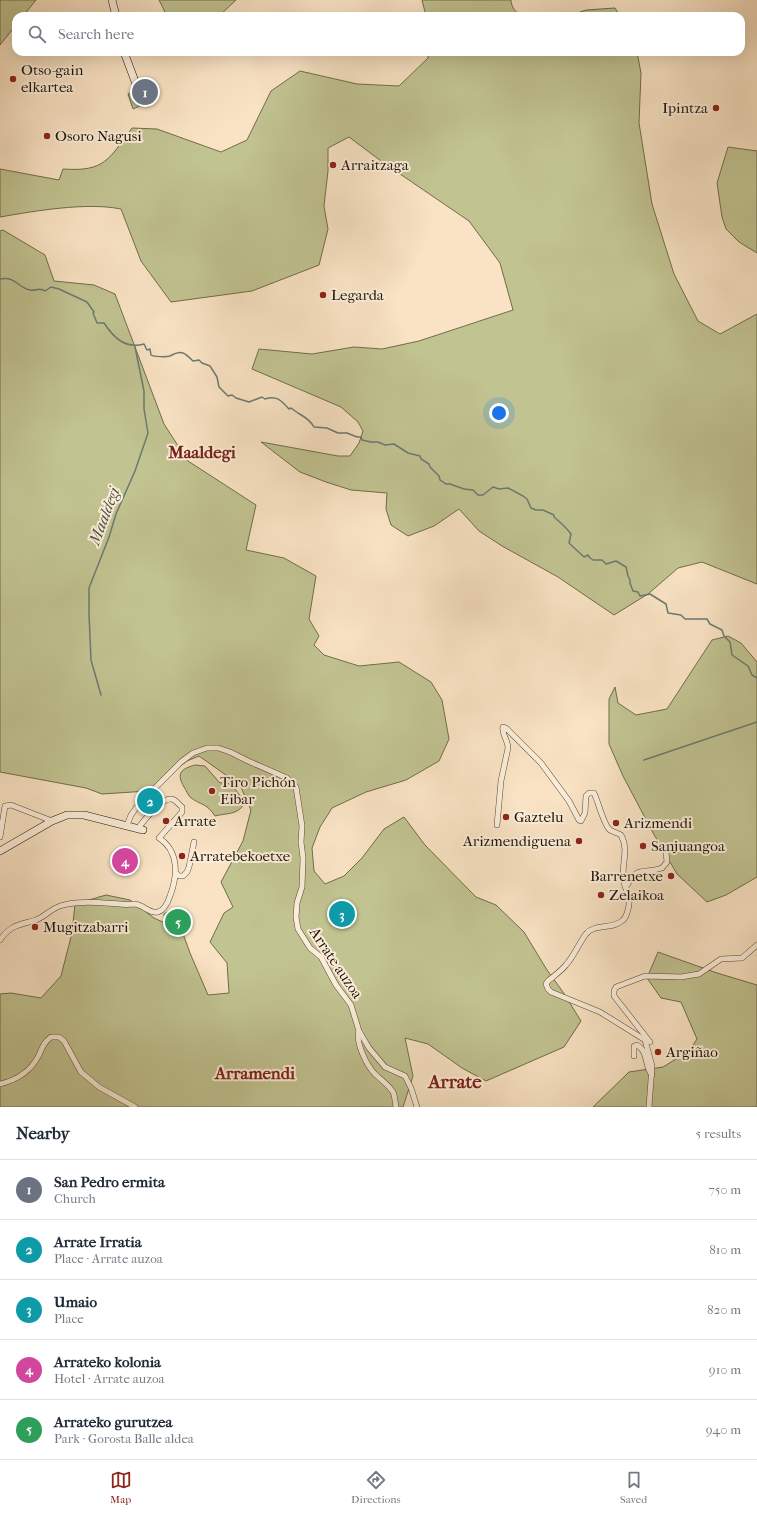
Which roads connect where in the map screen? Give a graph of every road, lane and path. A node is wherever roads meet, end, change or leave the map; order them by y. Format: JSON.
{"nodes":[{"id":1,"x":112,"y":0,"type":"edge"},
{"id":2,"x":115,"y":12,"type":"edge"},
{"id":3,"x":126,"y":56,"type":"edge"},
{"id":4,"x":136,"y":84,"type":"dead end"},
{"id":5,"x":52,"y":821,"type":"junction"},
{"id":6,"x":127,"y":825,"type":"junction"},
{"id":7,"x":496,"y":825,"type":"dead end"},
{"id":8,"x":140,"y":829,"type":"joint"},
{"id":9,"x":0,"y":837,"type":"edge"},
{"id":10,"x":194,"y":842,"type":"dead end"},
{"id":11,"x":0,"y":851,"type":"edge"},
{"id":12,"x":666,"y":852,"type":"dead end"},
{"id":13,"x":178,"y":875,"type":"junction"},
{"id":14,"x":626,"y":887,"type":"junction"},
{"id":15,"x":0,"y":940,"type":"edge"},
{"id":16,"x":757,"y":945,"type":"edge"},
{"id":17,"x":359,"y":1031,"type":"junction"},
{"id":18,"x":648,"y":1048,"type":"junction"},
{"id":19,"x":634,"y":1056,"type":"dead end"},
{"id":20,"x":652,"y":1075,"type":"junction"},
{"id":21,"x":0,"y":1084,"type":"edge"},
{"id":22,"x":135,"y":1107,"type":"edge"},
{"id":23,"x":396,"y":1107,"type":"edge"},
{"id":24,"x":417,"y":1107,"type":"edge"},
{"id":25,"x":649,"y":1107,"type":"edge"}],
"edges":[{"from":1,"to":2,"type":"street"},
{"from":3,"to":4,"type":"street"},
{"from":5,"to":6,"type":"street"},
{"from":5,"to":9,"type":"street"},
{"from":5,"to":11,"type":"street"},
{"from":6,"to":8,"type":"street"},
{"from":6,"to":17,"type":"street","name":"Arrate auzoa"},
{"from":7,"to":14,"type":"street"},
{"from":8,"to":13,"type":"street"},
{"from":10,"to":13,"type":"street"},
{"from":12,"to":14,"type":"street"},
{"from":13,"to":15,"type":"street"},
{"from":14,"to":18,"type":"street"},
{"from":16,"to":18,"type":"street"},
{"from":17,"to":23,"type":"street","name":"Arrate auzoa"},
{"from":17,"to":24,"type":"street","name":"Arrate auzoa"},
{"from":18,"to":20,"type":"street"},
{"from":19,"to":20,"type":"street"},
{"from":20,"to":25,"type":"street"},
{"from":21,"to":22,"type":"street"}]}
